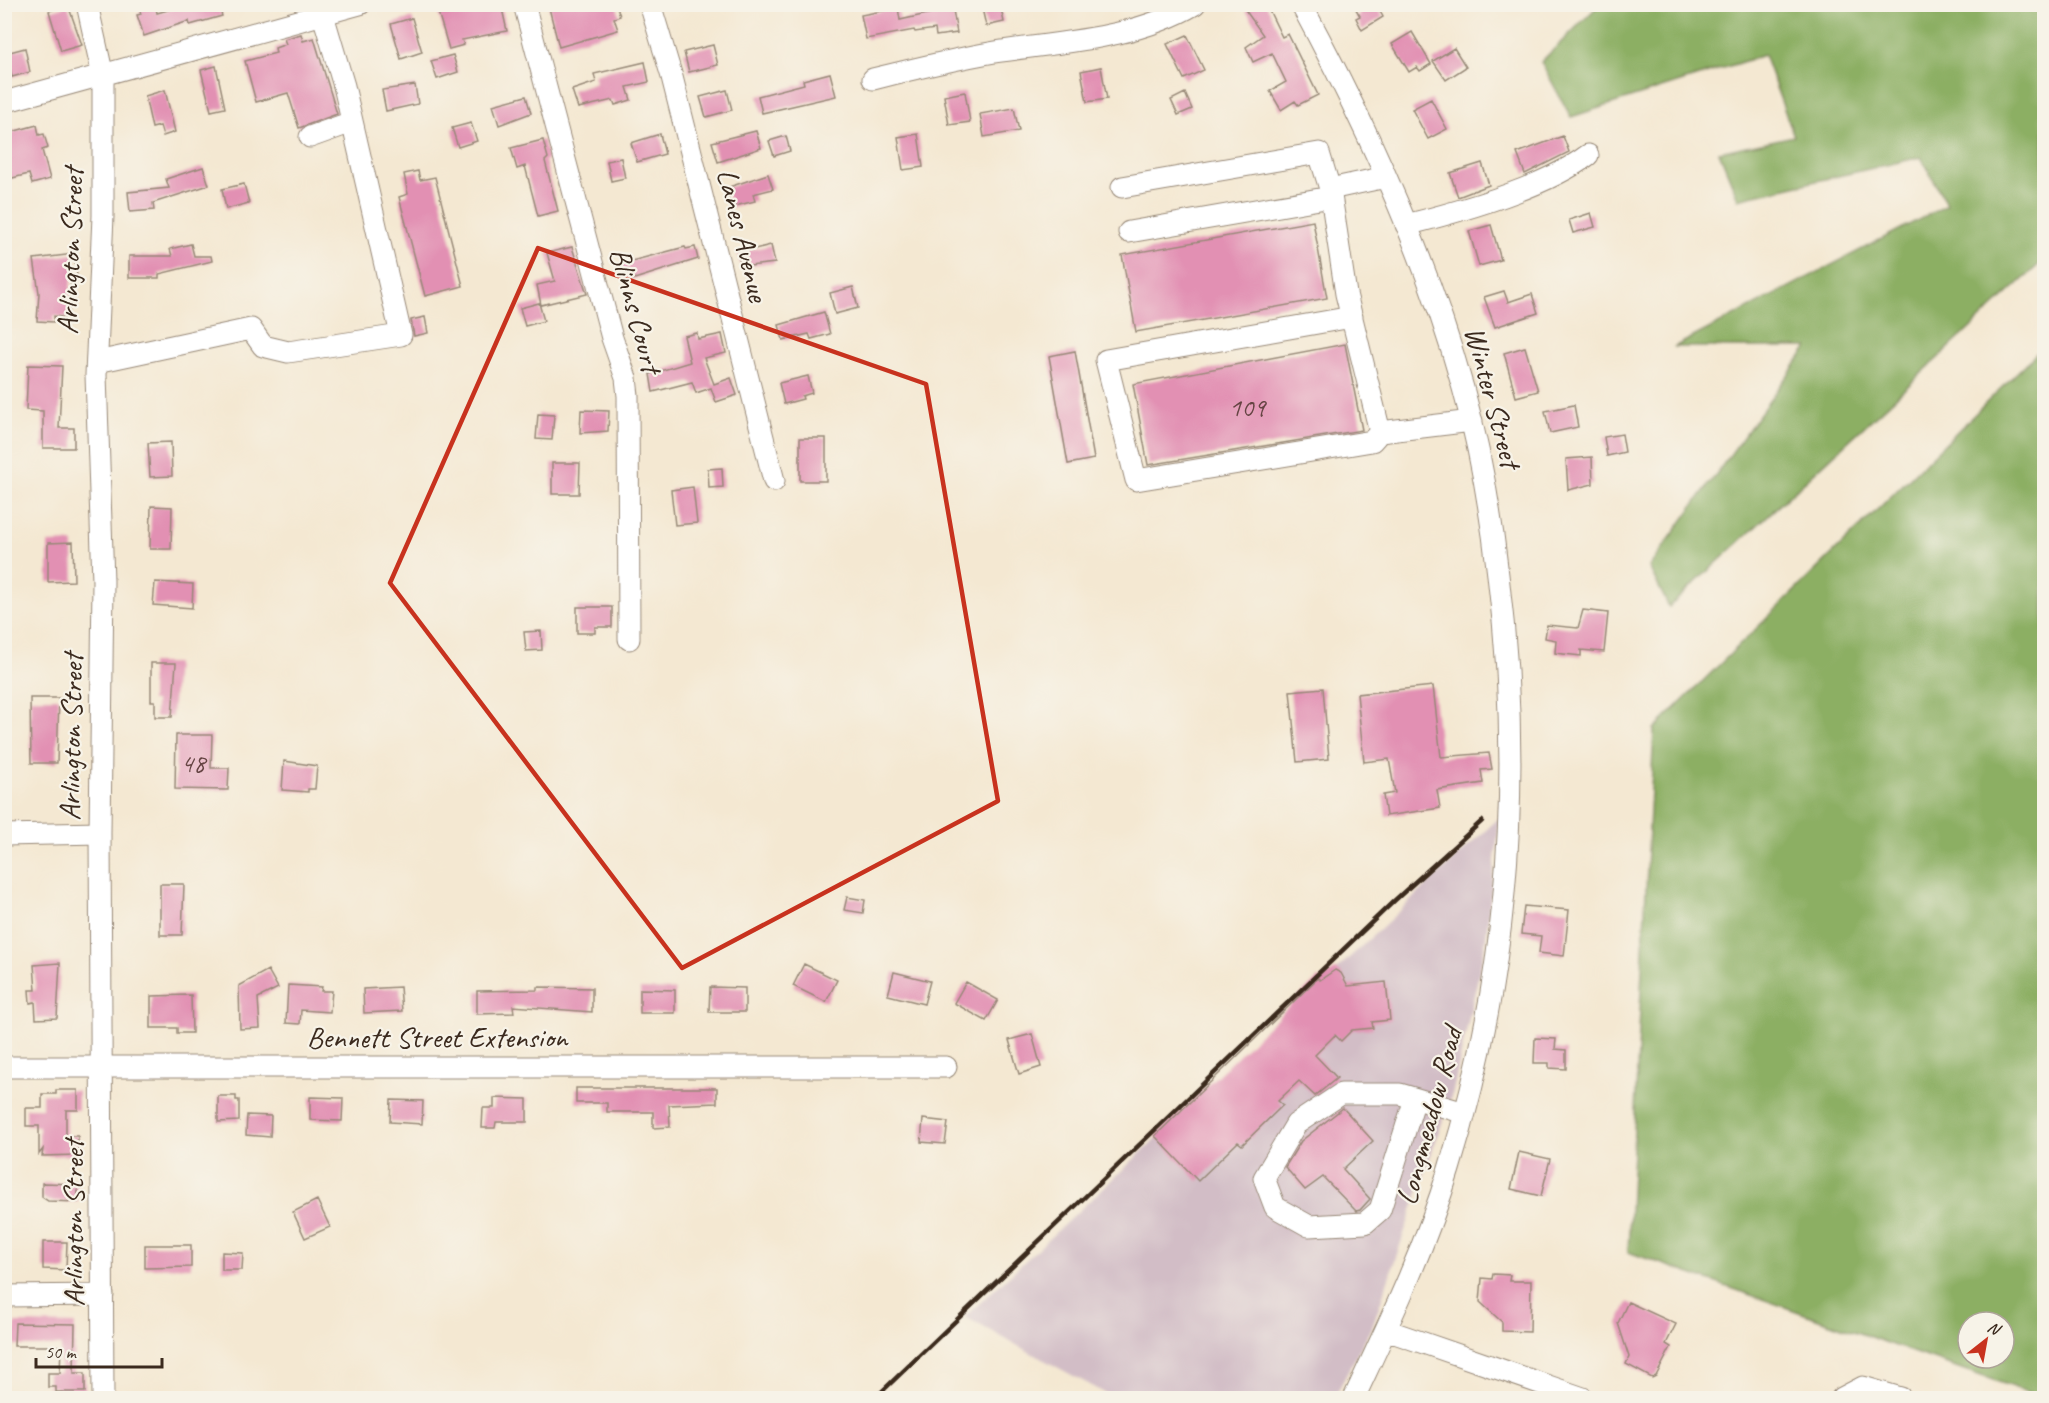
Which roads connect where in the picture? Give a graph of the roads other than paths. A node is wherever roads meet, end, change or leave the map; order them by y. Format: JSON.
{"nodes":[{"id":1,"x":87,"y":4,"type":"edge"},
{"id":2,"x":360,"y":4,"type":"edge"},
{"id":3,"x":524,"y":4,"type":"edge"},
{"id":4,"x":650,"y":4,"type":"edge"},
{"id":5,"x":1195,"y":4,"type":"edge"},
{"id":6,"x":1301,"y":4,"type":"edge"},
{"id":7,"x":323,"y":15,"type":"junction"},
{"id":8,"x":103,"y":76,"type":"junction"},
{"id":9,"x":873,"y":79,"type":"dead end"},
{"id":10,"x":4,"y":102,"type":"edge"},
{"id":11,"x":352,"y":122,"type":"junction"},
{"id":12,"x":310,"y":137,"type":"dead end"},
{"id":13,"x":1588,"y":155,"type":"dead end"},
{"id":14,"x":1386,"y":177,"type":"junction"},
{"id":15,"x":1122,"y":187,"type":"dead end"},
{"id":16,"x":1331,"y":193,"type":"junction"},
{"id":17,"x":1406,"y":225,"type":"junction"},
{"id":18,"x":1129,"y":232,"type":"dead end"},
{"id":19,"x":1352,"y":317,"type":"junction"},
{"id":20,"x":97,"y":362,"type":"junction"},
{"id":21,"x":1472,"y":421,"type":"junction"},
{"id":22,"x":1380,"y":432,"type":"junction"},
{"id":23,"x":774,"y":482,"type":"dead end"},
{"id":24,"x":629,"y":639,"type":"dead end"},
{"id":25,"x":100,"y":833,"type":"junction"},
{"id":26,"x":1509,"y":834,"type":"joint"},
{"id":27,"x":4,"y":835,"type":"edge"},
{"id":28,"x":102,"y":1065,"type":"junction"},
{"id":29,"x":4,"y":1067,"type":"edge"},
{"id":30,"x":946,"y":1067,"type":"dead end"},
{"id":31,"x":1415,"y":1099,"type":"junction"},
{"id":32,"x":1465,"y":1113,"type":"junction"},
{"id":33,"x":103,"y":1294,"type":"junction"},
{"id":34,"x":4,"y":1296,"type":"edge"},
{"id":35,"x":1386,"y":1330,"type":"junction"},
{"id":36,"x":103,"y":1398,"type":"edge"},
{"id":37,"x":1354,"y":1398,"type":"edge"},
{"id":38,"x":1583,"y":1398,"type":"edge"},
{"id":39,"x":1842,"y":1398,"type":"edge"},
{"id":40,"x":1901,"y":1398,"type":"edge"}],
"edges":[{"from":1,"to":8,"type":"street","name":"Arlington Street"},
{"from":2,"to":7,"type":"street"},
{"from":3,"to":24,"type":"street","name":"Blinns Court"},
{"from":4,"to":23,"type":"street","name":"Lanes Avenue"},
{"from":5,"to":9,"type":"street"},
{"from":6,"to":14,"type":"street","name":"Winter Street"},
{"from":7,"to":8,"type":"street"},
{"from":7,"to":11,"type":"street"},
{"from":8,"to":10,"type":"street"},
{"from":8,"to":20,"type":"street","name":"Arlington Street"},
{"from":11,"to":12,"type":"street"},
{"from":11,"to":20,"type":"street"},
{"from":13,"to":17,"type":"street"},
{"from":14,"to":16,"type":"street"},
{"from":14,"to":17,"type":"street","name":"Winter Street"},
{"from":15,"to":16,"type":"street"},
{"from":16,"to":18,"type":"street"},
{"from":16,"to":19,"type":"street"},
{"from":17,"to":21,"type":"street","name":"Winter Street"},
{"from":19,"to":22,"type":"street"},
{"from":19,"to":22,"type":"street"},
{"from":20,"to":25,"type":"street","name":"Arlington Street"},
{"from":21,"to":22,"type":"street"},
{"from":21,"to":26,"type":"street","name":"Winter Street"},
{"from":25,"to":27,"type":"street"},
{"from":25,"to":28,"type":"street","name":"Arlington Street"},
{"from":26,"to":32,"type":"street","name":"Longmeadow Road"},
{"from":28,"to":29,"type":"street","name":"Bennett Street Extension"},
{"from":28,"to":30,"type":"street","name":"Bennett Street Extension"},
{"from":28,"to":33,"type":"street","name":"Arlington Street"},
{"from":31,"to":31,"type":"street"},
{"from":31,"to":32,"type":"street"},
{"from":32,"to":35,"type":"street","name":"Longmeadow Road"},
{"from":33,"to":34,"type":"street"},
{"from":33,"to":36,"type":"street","name":"Arlington Street"},
{"from":35,"to":37,"type":"street","name":"Longmeadow Road"},
{"from":35,"to":38,"type":"street"},
{"from":39,"to":40,"type":"street"}]}
